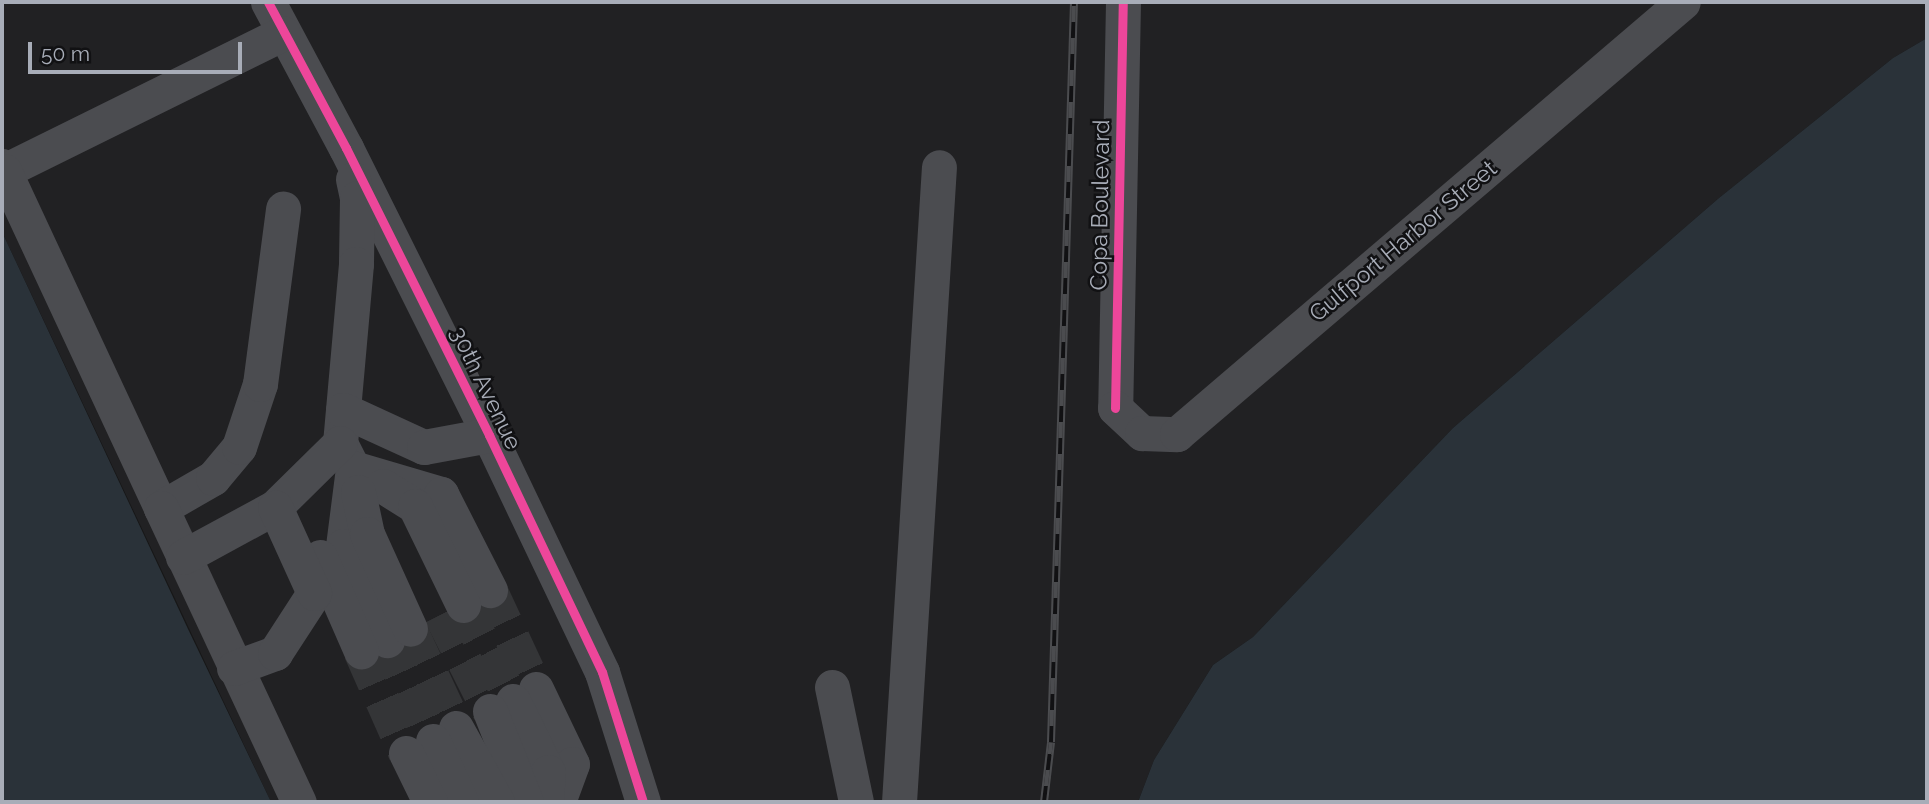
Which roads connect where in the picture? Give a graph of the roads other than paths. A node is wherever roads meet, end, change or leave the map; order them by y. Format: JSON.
{"nodes":[{"id":1,"x":268,"y":2,"type":"edge"},
{"id":2,"x":1123,"y":2,"type":"edge"},
{"id":3,"x":1683,"y":2,"type":"edge"},
{"id":4,"x":283,"y":33,"type":"junction"},
{"id":5,"x":346,"y":148,"type":"junction"},
{"id":6,"x":939,"y":167,"type":"dead end"},
{"id":7,"x":3,"y":169,"type":"edge"},
{"id":8,"x":283,"y":209,"type":"dead end"},
{"id":9,"x":1115,"y":408,"type":"joint"},
{"id":10,"x":489,"y":435,"type":"junction"},
{"id":11,"x":345,"y":440,"type":"junction"},
{"id":12,"x":275,"y":507,"type":"junction"},
{"id":13,"x":161,"y":508,"type":"junction"},
{"id":14,"x":183,"y":557,"type":"junction"},
{"id":15,"x":234,"y":668,"type":"junction"},
{"id":16,"x":832,"y":687,"type":"dead end"},
{"id":17,"x":513,"y":701,"type":"junction"},
{"id":18,"x":431,"y":741,"type":"junction"},
{"id":19,"x":299,"y":802,"type":"edge"},
{"id":20,"x":430,"y":802,"type":"edge"},
{"id":21,"x":461,"y":802,"type":"edge"},
{"id":22,"x":498,"y":802,"type":"edge"},
{"id":23,"x":526,"y":802,"type":"edge"},
{"id":24,"x":546,"y":802,"type":"edge"},
{"id":25,"x":558,"y":802,"type":"edge"},
{"id":26,"x":643,"y":802,"type":"edge"},
{"id":27,"x":856,"y":802,"type":"edge"},
{"id":28,"x":899,"y":802,"type":"edge"}],
"edges":[{"from":1,"to":4,"type":"street","name":"30th Avenue"},
{"from":2,"to":9,"type":"street","name":"Copa Boulevard"},
{"from":3,"to":9,"type":"street","name":"Gulfport Harbor Street"},
{"from":4,"to":5,"type":"street","name":"30th Avenue"},
{"from":4,"to":7,"type":"street"},
{"from":5,"to":10,"type":"street","name":"30th Avenue"},
{"from":5,"to":11,"type":"street"},
{"from":6,"to":28,"type":"street"},
{"from":7,"to":13,"type":"street"},
{"from":8,"to":13,"type":"street"},
{"from":10,"to":11,"type":"street"},
{"from":10,"to":26,"type":"street","name":"30th Avenue"},
{"from":11,"to":11,"type":"street"},
{"from":11,"to":11,"type":"street"},
{"from":11,"to":12,"type":"street"},
{"from":12,"to":14,"type":"street"},
{"from":12,"to":15,"type":"street"},
{"from":13,"to":14,"type":"street"},
{"from":14,"to":15,"type":"street"},
{"from":15,"to":19,"type":"street"},
{"from":16,"to":27,"type":"street"},
{"from":17,"to":23,"type":"street"},
{"from":17,"to":24,"type":"street"},
{"from":17,"to":25,"type":"street"},
{"from":18,"to":20,"type":"street"},
{"from":18,"to":21,"type":"street"},
{"from":18,"to":22,"type":"street"}]}
